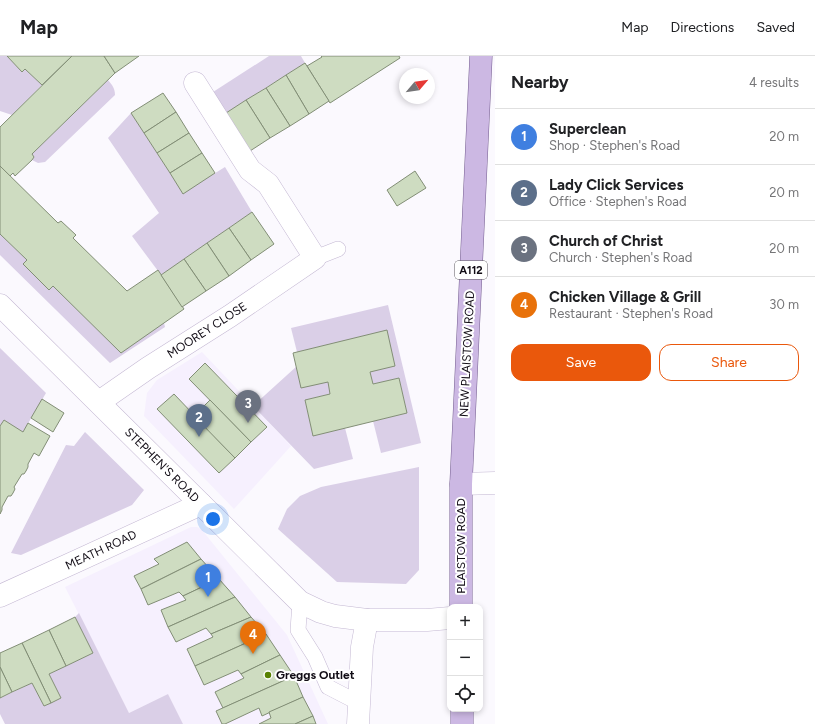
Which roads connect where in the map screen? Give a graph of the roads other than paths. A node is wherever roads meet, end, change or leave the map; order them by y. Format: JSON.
{"nodes":[{"id":1,"x":481,"y":56,"type":"edge"},
{"id":2,"x":195,"y":83,"type":"dead end"},
{"id":3,"x":338,"y":249,"type":"dead end"},
{"id":4,"x":315,"y":258,"type":"junction"},
{"id":5,"x":0,"y":305,"type":"edge"},
{"id":6,"x":98,"y":402,"type":"junction"},
{"id":7,"x":495,"y":483,"type":"edge"},
{"id":8,"x":461,"y":484,"type":"junction"},
{"id":9,"x":201,"y":504,"type":"junction"},
{"id":10,"x":0,"y":596,"type":"edge"},
{"id":11,"x":300,"y":602,"type":"junction"},
{"id":12,"x":461,"y":604,"type":"edge"},
{"id":13,"x":447,"y":618,"type":"edge"},
{"id":14,"x":368,"y":620,"type":"junction"},
{"id":15,"x":462,"y":712,"type":"edge"},
{"id":16,"x":358,"y":714,"type":"edge"},
{"id":17,"x":462,"y":724,"type":"edge"}],
"edges":[{"from":1,"to":8,"type":"main road","name":"NEW PLAISTOW ROAD","number":"A112"},
{"from":2,"to":4,"type":"street"},
{"from":3,"to":4,"type":"lane","name":"MOOREY CLOSE"},
{"from":4,"to":6,"type":"street","name":"MOOREY CLOSE"},
{"from":5,"to":6,"type":"street","name":"STEPHEN'S ROAD"},
{"from":6,"to":9,"type":"street","name":"STEPHEN'S ROAD"},
{"from":7,"to":8,"type":"street"},
{"from":8,"to":12,"type":"main road","name":"PLAISTOW ROAD","number":"A112"},
{"from":9,"to":10,"type":"street","name":"MEATH ROAD"},
{"from":9,"to":11,"type":"street","name":"STEPHEN'S ROAD"},
{"from":11,"to":14,"type":"street","name":"STEPHEN'S ROAD"},
{"from":11,"to":16,"type":"lane"},
{"from":13,"to":14,"type":"street","name":"STEPHEN'S ROAD"},
{"from":14,"to":16,"type":"street"},
{"from":15,"to":17,"type":"main road"}]}
